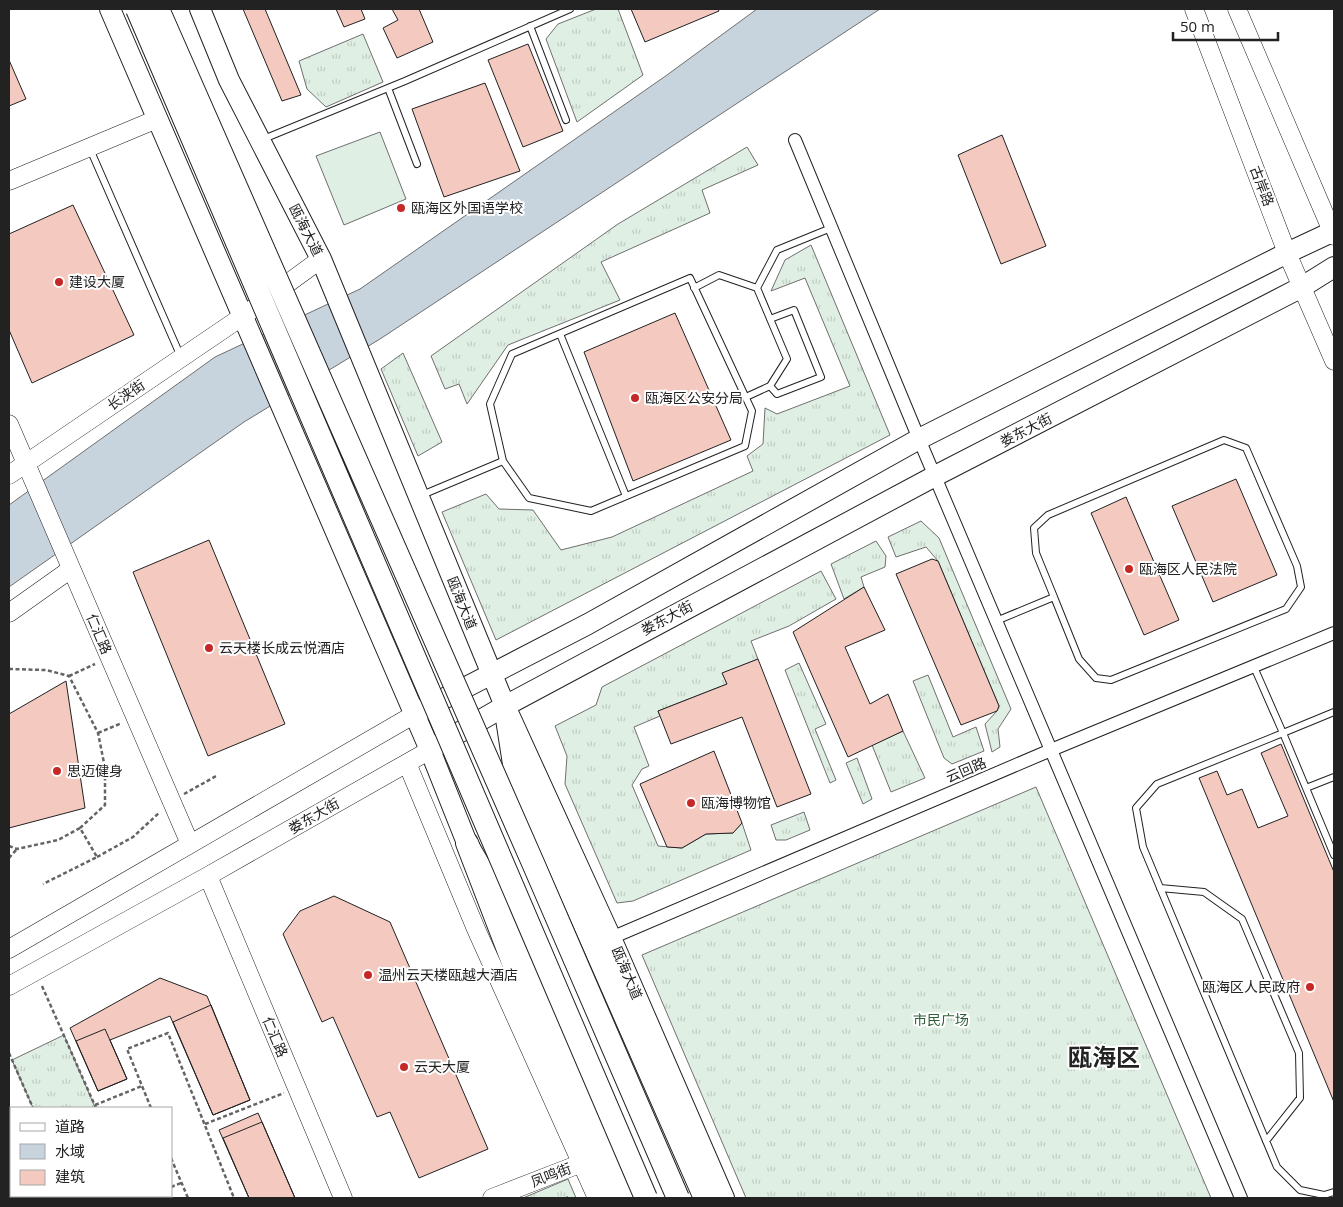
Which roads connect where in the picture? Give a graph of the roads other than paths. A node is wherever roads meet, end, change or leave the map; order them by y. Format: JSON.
{"nodes":[{"id":1,"x":110,"y":9,"type":"edge"},
{"id":2,"x":137,"y":9,"type":"edge"},
{"id":3,"x":158,"y":9,"type":"edge"},
{"id":4,"x":200,"y":9,"type":"edge"},
{"id":5,"x":570,"y":9,"type":"edge"},
{"id":6,"x":1194,"y":9,"type":"edge"},
{"id":7,"x":1237,"y":9,"type":"edge"},
{"id":8,"x":530,"y":26,"type":"junction"},
{"id":9,"x":388,"y":88,"type":"junction"},
{"id":10,"x":158,"y":119,"type":"junction"},
{"id":11,"x":566,"y":120,"type":"dead end"},
{"id":12,"x":795,"y":140,"type":"dead end"},
{"id":13,"x":260,"y":141,"type":"junction"},
{"id":14,"x":90,"y":148,"type":"junction"},
{"id":15,"x":417,"y":164,"type":"dead end"},
{"id":16,"x":9,"y":181,"type":"edge"},
{"id":17,"x":831,"y":228,"type":"junction"},
{"id":18,"x":1334,"y":233,"type":"edge"},
{"id":19,"x":1287,"y":253,"type":"junction"},
{"id":20,"x":321,"y":259,"type":"junction"},
{"id":21,"x":1334,"y":267,"type":"edge"},
{"id":22,"x":694,"y":288,"type":"junction"},
{"id":23,"x":758,"y":288,"type":"junction"},
{"id":24,"x":1302,"y":288,"type":"junction"},
{"id":25,"x":242,"y":316,"type":"junction"},
{"id":26,"x":770,"y":319,"type":"junction"},
{"id":27,"x":560,"y":334,"type":"junction"},
{"id":28,"x":181,"y":357,"type":"junction"},
{"id":29,"x":1334,"y":361,"type":"edge"},
{"id":30,"x":770,"y":386,"type":"junction"},
{"id":31,"x":746,"y":398,"type":"junction"},
{"id":32,"x":9,"y":424,"type":"edge"},
{"id":33,"x":919,"y":439,"type":"junction"},
{"id":34,"x":503,"y":461,"type":"junction"},
{"id":35,"x":26,"y":463,"type":"junction"},
{"id":36,"x":9,"y":475,"type":"edge"},
{"id":37,"x":934,"y":476,"type":"junction"},
{"id":38,"x":418,"y":496,"type":"junction"},
{"id":39,"x":626,"y":496,"type":"junction"},
{"id":40,"x":71,"y":569,"type":"junction"},
{"id":41,"x":1054,"y":597,"type":"junction"},
{"id":42,"x":9,"y":613,"type":"edge"},
{"id":43,"x":996,"y":621,"type":"junction"},
{"id":44,"x":1334,"y":633,"type":"edge"},
{"id":45,"x":1254,"y":666,"type":"junction"},
{"id":46,"x":492,"y":674,"type":"junction"},
{"id":47,"x":505,"y":706,"type":"junction"},
{"id":48,"x":1334,"y":712,"type":"edge"},
{"id":49,"x":415,"y":714,"type":"junction"},
{"id":50,"x":1283,"y":733,"type":"junction"},
{"id":51,"x":430,"y":750,"type":"junction"},
{"id":52,"x":1051,"y":750,"type":"junction"},
{"id":53,"x":407,"y":763,"type":"junction"},
{"id":54,"x":1334,"y":777,"type":"edge"},
{"id":55,"x":1306,"y":788,"type":"junction"},
{"id":56,"x":467,"y":843,"type":"junction"},
{"id":57,"x":190,"y":844,"type":"junction"},
{"id":58,"x":1334,"y":855,"type":"edge"},
{"id":59,"x":208,"y":876,"type":"junction"},
{"id":60,"x":1160,"y":888,"type":"junction"},
{"id":61,"x":611,"y":938,"type":"junction"},
{"id":62,"x":9,"y":949,"type":"edge"},
{"id":63,"x":9,"y":986,"type":"edge"},
{"id":64,"x":1266,"y":1141,"type":"junction"},
{"id":65,"x":582,"y":1163,"type":"junction"},
{"id":66,"x":1334,"y":1192,"type":"edge"},
{"id":67,"x":342,"y":1198,"type":"edge"},
{"id":68,"x":492,"y":1198,"type":"edge"},
{"id":69,"x":597,"y":1198,"type":"edge"},
{"id":70,"x":617,"y":1198,"type":"edge"},
{"id":71,"x":630,"y":1198,"type":"edge"},
{"id":72,"x":646,"y":1198,"type":"edge"},
{"id":73,"x":678,"y":1198,"type":"edge"},
{"id":74,"x":705,"y":1198,"type":"edge"},
{"id":75,"x":724,"y":1198,"type":"edge"},
{"id":76,"x":1241,"y":1198,"type":"edge"}],
"edges":[{"from":1,"to":10,"type":"main road"},
{"from":2,"to":72,"type":"highway","bridge":true},
{"from":3,"to":73,"type":"highway","bridge":true},
{"from":4,"to":13,"type":"main road","name":"瓯海大道"},
{"from":5,"to":8,"type":"lane"},
{"from":6,"to":19,"type":"street","name":"古岸路"},
{"from":7,"to":18,"type":"street"},
{"from":8,"to":9,"type":"lane"},
{"from":8,"to":11,"type":"lane"},
{"from":9,"to":13,"type":"lane"},
{"from":9,"to":15,"type":"lane"},
{"from":10,"to":14,"type":"street"},
{"from":10,"to":25,"type":"main road"},
{"from":12,"to":17,"type":"street"},
{"from":13,"to":20,"type":"main road","name":"瓯海大道"},
{"from":14,"to":16,"type":"street"},
{"from":14,"to":28,"type":"lane"},
{"from":17,"to":23,"type":"lane"},
{"from":17,"to":33,"type":"street"},
{"from":18,"to":19,"type":"main road"},
{"from":19,"to":24,"type":"street","name":"古岸路"},
{"from":19,"to":33,"type":"main road"},
{"from":20,"to":25,"type":"street","name":"长浃街"},
{"from":20,"to":38,"type":"main road","name":"瓯海大道"},
{"from":21,"to":24,"type":"main road","name":"娄东大街"},
{"from":22,"to":23,"type":"lane"},
{"from":22,"to":27,"type":"lane"},
{"from":22,"to":31,"type":"lane"},
{"from":23,"to":26,"type":"lane"},
{"from":24,"to":29,"type":"street","name":"古岸路"},
{"from":24,"to":37,"type":"main road","name":"娄东大街"},
{"from":25,"to":28,"type":"street","name":"长浃街"},
{"from":25,"to":49,"type":"main road"},
{"from":26,"to":30,"type":"lane"},
{"from":26,"to":30,"type":"lane"},
{"from":27,"to":34,"type":"lane"},
{"from":27,"to":39,"type":"lane"},
{"from":28,"to":35,"type":"street","name":"长浃街"},
{"from":30,"to":31,"type":"lane"},
{"from":31,"to":39,"type":"lane"},
{"from":32,"to":35,"type":"street","name":"仁汇路"},
{"from":33,"to":37,"type":"street"},
{"from":33,"to":46,"type":"main road"},
{"from":34,"to":38,"type":"lane"},
{"from":34,"to":39,"type":"lane"},
{"from":35,"to":36,"type":"street","name":"长浃街"},
{"from":35,"to":40,"type":"street","name":"仁汇路"},
{"from":37,"to":43,"type":"street"},
{"from":37,"to":47,"type":"main road","name":"娄东大街"},
{"from":38,"to":46,"type":"main road","name":"瓯海大道"},
{"from":40,"to":42,"type":"street"},
{"from":40,"to":57,"type":"street","name":"仁汇路"},
{"from":41,"to":41,"type":"lane"},
{"from":41,"to":43,"type":"lane"},
{"from":43,"to":52,"type":"street"},
{"from":44,"to":45,"type":"street","name":"云回路"},
{"from":45,"to":50,"type":"lane"},
{"from":45,"to":52,"type":"street","name":"云回路"},
{"from":46,"to":47,"type":"main road","name":"瓯海大道"},
{"from":46,"to":49,"type":"main road"},
{"from":47,"to":51,"type":"main road","name":"娄东大街"},
{"from":47,"to":61,"type":"main road","name":"瓯海大道"},
{"from":47,"to":74,"type":"highway"},
{"from":48,"to":50,"type":"lane"},
{"from":49,"to":51,"type":"main road"},
{"from":49,"to":57,"type":"street"},
{"from":50,"to":55,"type":"lane"},
{"from":50,"to":60,"type":"lane"},
{"from":51,"to":53,"type":"street","name":"娄东大街"},
{"from":51,"to":56,"type":"main road"},
{"from":52,"to":61,"type":"street","name":"云回路"},
{"from":52,"to":76,"type":"street"},
{"from":53,"to":59,"type":"street","name":"娄东大街"},
{"from":53,"to":65,"type":"street"},
{"from":54,"to":55,"type":"lane"},
{"from":55,"to":58,"type":"lane"},
{"from":56,"to":70,"type":"highway"},
{"from":56,"to":71,"type":"main road"},
{"from":57,"to":62,"type":"street"},
{"from":59,"to":63,"type":"street","name":"娄东大街"},
{"from":59,"to":67,"type":"street","name":"仁汇路"},
{"from":60,"to":64,"type":"lane"},
{"from":60,"to":64,"type":"lane"},
{"from":61,"to":75,"type":"main road","name":"瓯海大道"},
{"from":64,"to":66,"type":"lane"},
{"from":65,"to":68,"type":"street","name":"凤鸣街"},
{"from":65,"to":69,"type":"street"}]}
